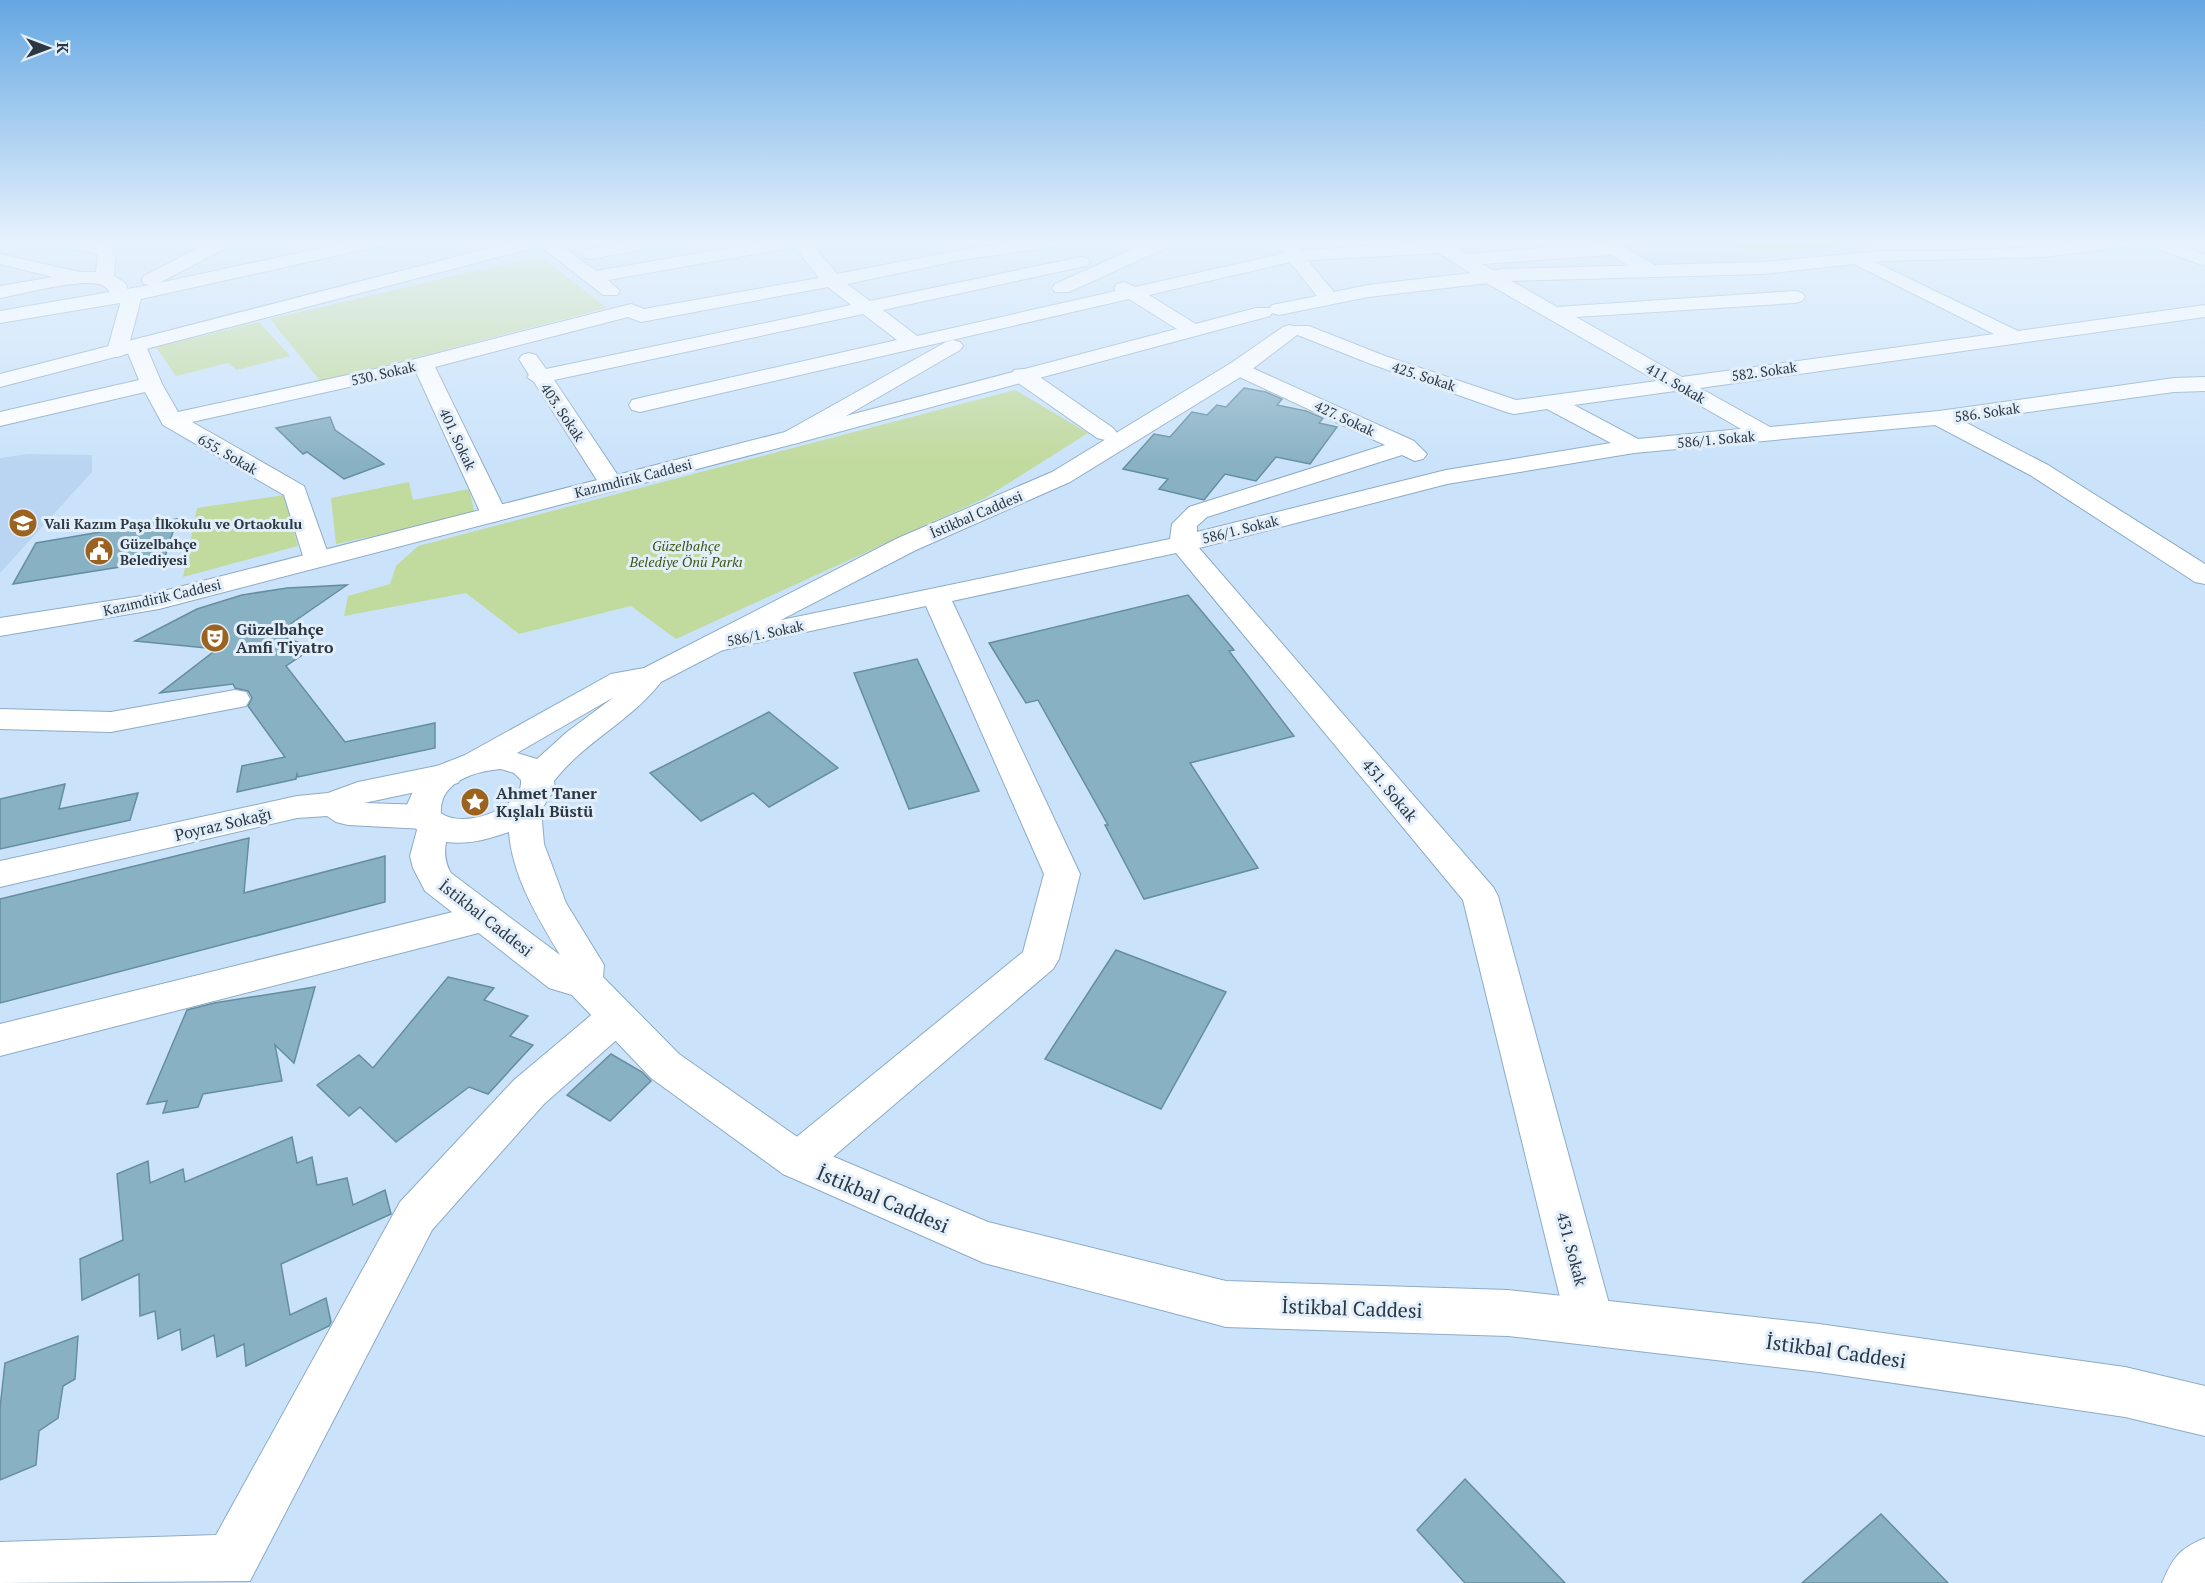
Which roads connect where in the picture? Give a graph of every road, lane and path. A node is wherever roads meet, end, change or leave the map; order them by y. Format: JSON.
{"nodes":[{"id":1,"x":60,"y":316,"type":"edge"},
{"id":2,"x":126,"y":316,"type":"edge"},
{"id":3,"x":251,"y":316,"type":"edge"},
{"id":4,"x":608,"y":316,"type":"edge"},
{"id":5,"x":824,"y":316,"type":"edge"},
{"id":6,"x":877,"y":316,"type":"edge"},
{"id":7,"x":1008,"y":316,"type":"edge"},
{"id":8,"x":1035,"y":316,"type":"edge"},
{"id":9,"x":1169,"y":316,"type":"edge"},
{"id":10,"x":1278,"y":316,"type":"edge"},
{"id":11,"x":1290,"y":316,"type":"edge"},
{"id":12,"x":1303,"y":316,"type":"edge"},
{"id":13,"x":1312,"y":316,"type":"edge"},
{"id":14,"x":1558,"y":316,"type":"edge"},
{"id":15,"x":1972,"y":316,"type":"edge"},
{"id":16,"x":2169,"y":316,"type":"edge"},
{"id":17,"x":1264,"y":321,"type":"junction"},
{"id":18,"x":993,"y":325,"type":"junction"},
{"id":19,"x":1301,"y":327,"type":"junction"},
{"id":20,"x":1192,"y":330,"type":"junction"},
{"id":21,"x":0,"y":334,"type":"edge"},
{"id":22,"x":2015,"y":337,"type":"junction"},
{"id":23,"x":517,"y":339,"type":"junction"},
{"id":24,"x":915,"y":344,"type":"junction"},
{"id":25,"x":127,"y":348,"type":"junction"},
{"id":26,"x":423,"y":364,"type":"junction"},
{"id":27,"x":1239,"y":368,"type":"junction"},
{"id":28,"x":1022,"y":375,"type":"junction"},
{"id":29,"x":538,"y":377,"type":"junction"},
{"id":30,"x":0,"y":381,"type":"edge"},
{"id":31,"x":1677,"y":383,"type":"junction"},
{"id":32,"x":151,"y":384,"type":"junction"},
{"id":33,"x":2205,"y":384,"type":"edge"},
{"id":34,"x":1549,"y":401,"type":"junction"},
{"id":35,"x":640,"y":405,"type":"dead end"},
{"id":36,"x":1514,"y":407,"type":"joint"},
{"id":37,"x":1939,"y":418,"type":"junction"},
{"id":38,"x":0,"y":419,"type":"edge"},
{"id":39,"x":171,"y":420,"type":"junction"},
{"id":40,"x":1105,"y":432,"type":"junction"},
{"id":41,"x":1768,"y":435,"type":"junction"},
{"id":42,"x":792,"y":437,"type":"junction"},
{"id":43,"x":1406,"y":446,"type":"junction"},
{"id":44,"x":1634,"y":446,"type":"junction"},
{"id":45,"x":1446,"y":477,"type":"junction"},
{"id":46,"x":611,"y":483,"type":"junction"},
{"id":47,"x":494,"y":514,"type":"junction"},
{"id":48,"x":907,"y":544,"type":"junction"},
{"id":49,"x":1182,"y":544,"type":"junction"},
{"id":50,"x":317,"y":559,"type":"junction"},
{"id":51,"x":2205,"y":576,"type":"edge"},
{"id":52,"x":936,"y":597,"type":"junction"},
{"id":53,"x":0,"y":627,"type":"edge"},
{"id":54,"x":714,"y":643,"type":"junction"},
{"id":55,"x":651,"y":676,"type":"junction"},
{"id":56,"x":235,"y":699,"type":"dead end"},
{"id":57,"x":0,"y":719,"type":"edge"},
{"id":58,"x":476,"y":762,"type":"junction"},
{"id":59,"x":446,"y":775,"type":"junction"},
{"id":60,"x":531,"y":795,"type":"junction"},
{"id":61,"x":333,"y":804,"type":"junction"},
{"id":62,"x":430,"y":823,"type":"junction"},
{"id":63,"x":0,"y":874,"type":"edge"},
{"id":64,"x":485,"y":918,"type":"junction"},
{"id":65,"x":584,"y":982,"type":"junction"},
{"id":66,"x":616,"y":1017,"type":"junction"},
{"id":67,"x":0,"y":1040,"type":"edge"},
{"id":68,"x":798,"y":1161,"type":"junction"},
{"id":69,"x":1590,"y":1322,"type":"junction"},
{"id":70,"x":2205,"y":1411,"type":"edge"},
{"id":71,"x":2205,"y":1565,"type":"edge"},
{"id":72,"x":0,"y":1569,"type":"edge"},
{"id":73,"x":2190,"y":1583,"type":"edge"}],
"edges":[{"from":1,"to":21,"type":"street"},
{"from":2,"to":25,"type":"street"},
{"from":3,"to":25,"type":"street"},
{"from":4,"to":23,"type":"street","name":"530. Sokak"},
{"from":5,"to":29,"type":"street"},
{"from":6,"to":24,"type":"street"},
{"from":7,"to":18,"type":"street"},
{"from":8,"to":18,"type":"street"},
{"from":9,"to":20,"type":"street"},
{"from":10,"to":17,"type":"street","name":"Kazımdirik Caddesi"},
{"from":11,"to":17,"type":"street","name":"425. Sokak"},
{"from":12,"to":19,"type":"street","name":"425. Sokak"},
{"from":13,"to":19,"type":"street","name":"İstikbal Caddesi"},
{"from":14,"to":31,"type":"street","name":"411. Sokak"},
{"from":15,"to":22,"type":"street"},
{"from":16,"to":22,"type":"street","name":"582. Sokak"},
{"from":17,"to":20,"type":"street","name":"Kazımdirik Caddesi"},
{"from":17,"to":40,"type":"street"},
{"from":18,"to":24,"type":"street"},
{"from":18,"to":42,"type":"street"},
{"from":19,"to":27,"type":"street","name":"İstikbal Caddesi"},
{"from":19,"to":36,"type":"street","name":"425. Sokak"},
{"from":20,"to":28,"type":"street","name":"Kazımdirik Caddesi"},
{"from":22,"to":31,"type":"street","name":"582. Sokak"},
{"from":23,"to":26,"type":"street","name":"530. Sokak"},
{"from":23,"to":29,"type":"street","name":"403. Sokak"},
{"from":24,"to":35,"type":"street"},
{"from":25,"to":30,"type":"street"},
{"from":25,"to":32,"type":"street"},
{"from":26,"to":39,"type":"street","name":"530. Sokak"},
{"from":26,"to":47,"type":"street","name":"401. Sokak"},
{"from":27,"to":43,"type":"street","name":"427. Sokak"},
{"from":27,"to":48,"type":"street","name":"İstikbal Caddesi"},
{"from":28,"to":40,"type":"street"},
{"from":28,"to":42,"type":"street","name":"Kazımdirik Caddesi"},
{"from":29,"to":46,"type":"street","name":"403. Sokak"},
{"from":31,"to":34,"type":"street","name":"582. Sokak"},
{"from":31,"to":41,"type":"street","name":"411. Sokak"},
{"from":32,"to":38,"type":"street"},
{"from":32,"to":39,"type":"street"},
{"from":33,"to":37,"type":"street","name":"586. Sokak"},
{"from":34,"to":36,"type":"street","name":"582. Sokak"},
{"from":34,"to":44,"type":"street"},
{"from":37,"to":41,"type":"street","name":"586. Sokak"},
{"from":37,"to":51,"type":"street"},
{"from":39,"to":50,"type":"street","name":"655. Sokak"},
{"from":40,"to":48,"type":"street"},
{"from":41,"to":44,"type":"street","name":"586/1. Sokak"},
{"from":42,"to":46,"type":"street","name":"Kazımdirik Caddesi"},
{"from":43,"to":45,"type":"street","name":"427. Sokak"},
{"from":43,"to":49,"type":"street"},
{"from":44,"to":45,"type":"street","name":"586/1. Sokak"},
{"from":45,"to":49,"type":"street","name":"586/1. Sokak"},
{"from":46,"to":47,"type":"street","name":"Kazımdirik Caddesi"},
{"from":47,"to":50,"type":"street","name":"Kazımdirik Caddesi"},
{"from":48,"to":54,"type":"street","name":"İstikbal Caddesi"},
{"from":49,"to":52,"type":"street","name":"586/1. Sokak"},
{"from":49,"to":69,"type":"street","name":"431. Sokak"},
{"from":50,"to":53,"type":"street","name":"Kazımdirik Caddesi"},
{"from":52,"to":54,"type":"street","name":"586/1. Sokak"},
{"from":52,"to":68,"type":"street"},
{"from":54,"to":55,"type":"street","name":"İstikbal Caddesi"},
{"from":55,"to":58,"type":"street","name":"İstikbal Caddesi"},
{"from":55,"to":60,"type":"street","name":"İstikbal Caddesi"},
{"from":56,"to":57,"type":"street"},
{"from":58,"to":59,"type":"street"},
{"from":58,"to":60,"type":"street"},
{"from":59,"to":61,"type":"street","name":"Poyraz Sokağı"},
{"from":59,"to":62,"type":"street","name":"İstikbal Caddesi"},
{"from":60,"to":62,"type":"street"},
{"from":60,"to":65,"type":"street"},
{"from":61,"to":62,"type":"street"},
{"from":61,"to":63,"type":"street","name":"Poyraz Sokağı"},
{"from":62,"to":64,"type":"street","name":"İstikbal Caddesi"},
{"from":64,"to":65,"type":"street","name":"İstikbal Caddesi"},
{"from":64,"to":67,"type":"street"},
{"from":65,"to":66,"type":"street","name":"İstikbal Caddesi"},
{"from":66,"to":68,"type":"street","name":"İstikbal Caddesi"},
{"from":66,"to":72,"type":"street"},
{"from":68,"to":69,"type":"street","name":"İstikbal Caddesi"},
{"from":69,"to":70,"type":"street","name":"İstikbal Caddesi"},
{"from":71,"to":73,"type":"street"}]}
